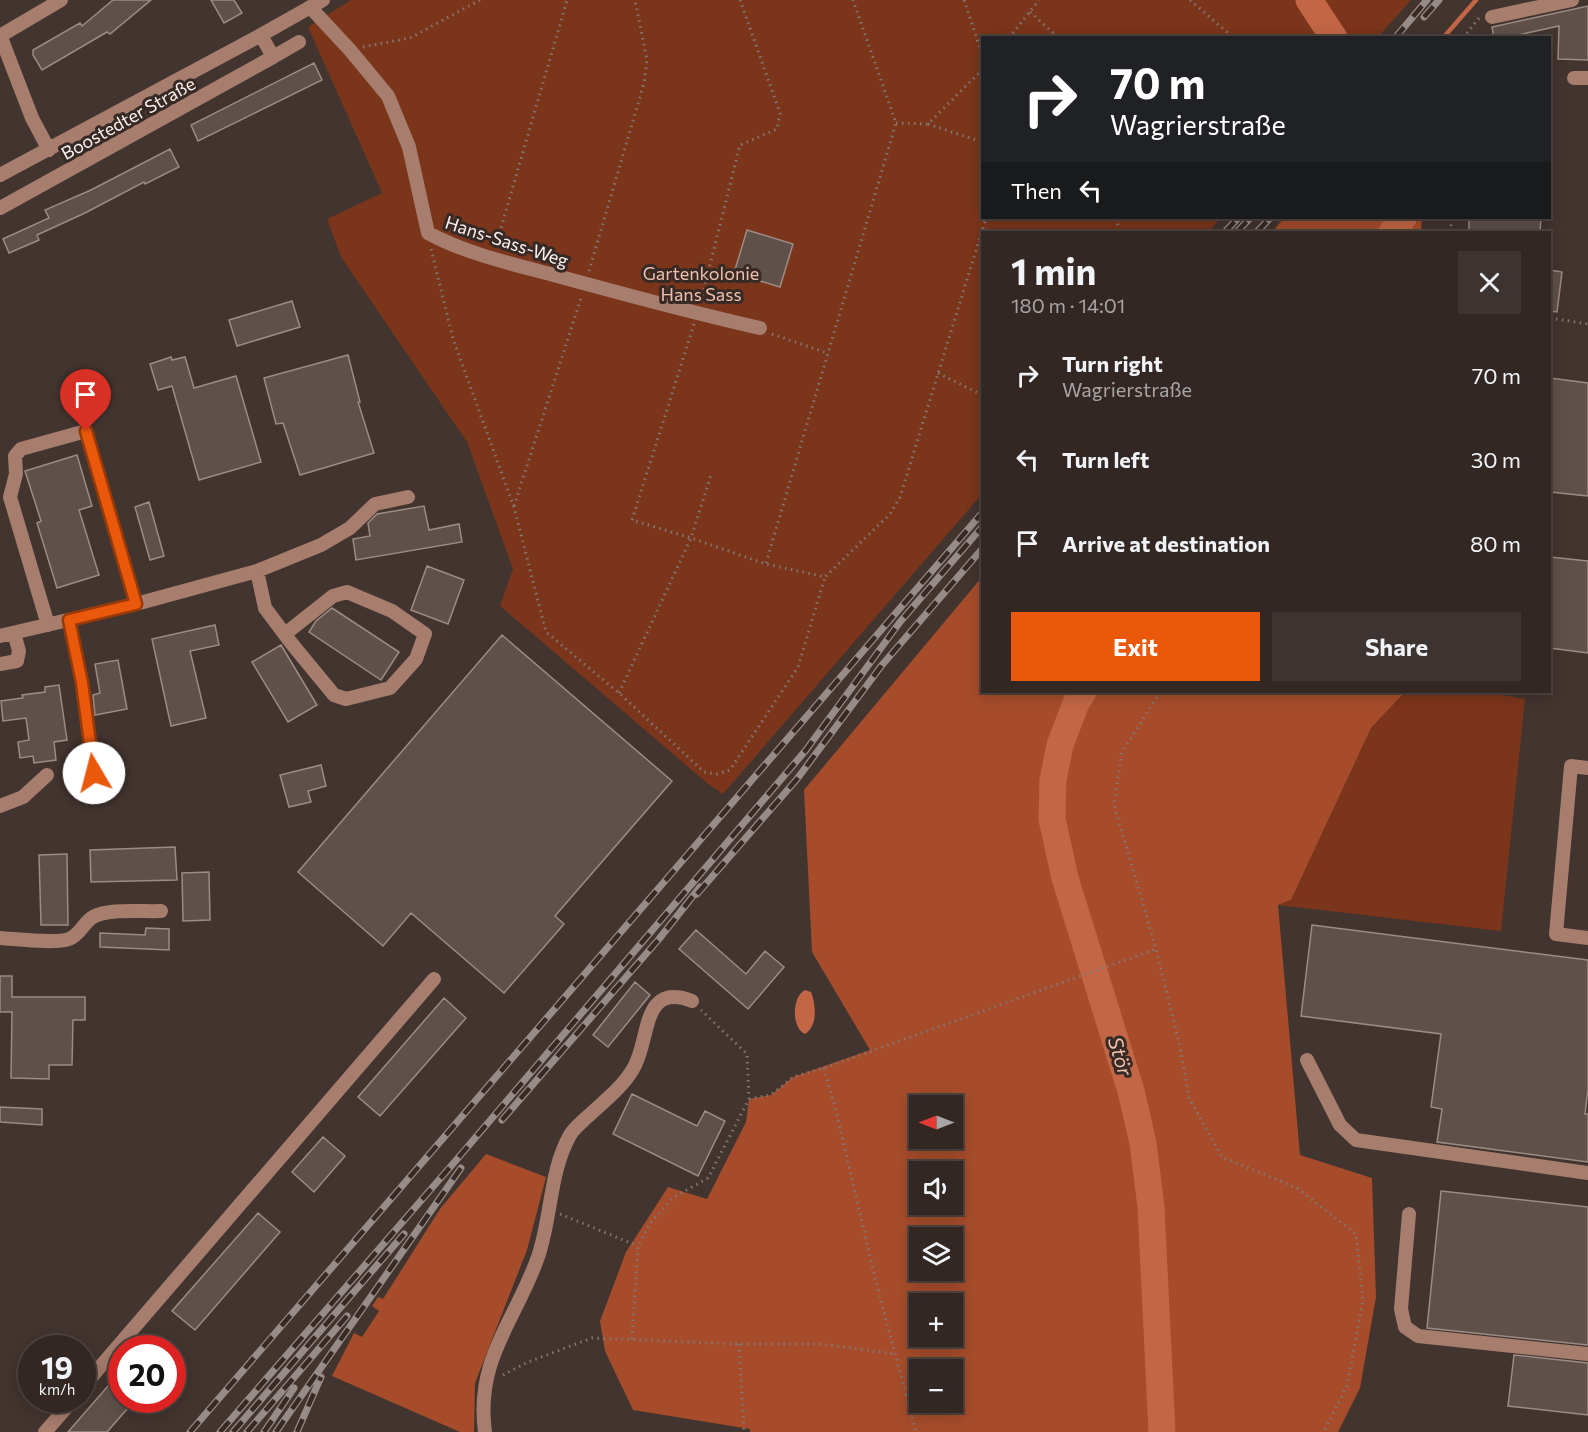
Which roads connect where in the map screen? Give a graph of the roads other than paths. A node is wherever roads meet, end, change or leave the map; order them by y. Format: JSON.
{"nodes":[{"id":1,"x":61,"y":0,"type":"edge"},
{"id":2,"x":323,"y":0,"type":"edge"},
{"id":3,"x":1572,"y":0,"type":"edge"},
{"id":4,"x":310,"y":7,"type":"junction"},
{"id":5,"x":1492,"y":17,"type":"road end"},
{"id":6,"x":261,"y":35,"type":"junction"},
{"id":7,"x":0,"y":36,"type":"edge"},
{"id":8,"x":299,"y":42,"type":"dead end"},
{"id":9,"x":273,"y":57,"type":"junction"},
{"id":10,"x":1574,"y":78,"type":"dead end"},
{"id":11,"x":1588,"y":78,"type":"edge"},
{"id":12,"x":49,"y":150,"type":"junction"},
{"id":13,"x":0,"y":175,"type":"edge"},
{"id":14,"x":0,"y":208,"type":"edge"},
{"id":15,"x":760,"y":328,"type":"road end"},
{"id":16,"x":408,"y":497,"type":"dead end"},
{"id":17,"x":257,"y":571,"type":"junction"},
{"id":18,"x":136,"y":604,"type":"junction"},
{"id":19,"x":69,"y":620,"type":"junction"},
{"id":20,"x":48,"y":625,"type":"junction"},
{"id":21,"x":14,"y":633,"type":"junction"},
{"id":22,"x":285,"y":634,"type":"junction"},
{"id":23,"x":0,"y":636,"type":"edge"},
{"id":24,"x":0,"y":664,"type":"edge"},
{"id":25,"x":1588,"y":768,"type":"edge"},
{"id":26,"x":94,"y":773,"type":"dead end"},
{"id":27,"x":47,"y":775,"type":"dead end"},
{"id":28,"x":0,"y":806,"type":"edge"},
{"id":29,"x":161,"y":912,"type":"dead end"},
{"id":30,"x":0,"y":938,"type":"edge"},
{"id":31,"x":1588,"y":938,"type":"edge"},
{"id":32,"x":434,"y":979,"type":"dead end"},
{"id":33,"x":692,"y":1001,"type":"road end"},
{"id":34,"x":1307,"y":1060,"type":"dead end"},
{"id":35,"x":1588,"y":1173,"type":"edge"},
{"id":36,"x":1409,"y":1214,"type":"dead end"},
{"id":37,"x":1588,"y":1354,"type":"edge"},
{"id":38,"x":96,"y":1372,"type":"edge"},
{"id":39,"x":62,"y":1413,"type":"edge"},
{"id":40,"x":45,"y":1432,"type":"edge"},
{"id":41,"x":485,"y":1432,"type":"edge"}],
"edges":[{"from":1,"to":7,"type":"street"},
{"from":2,"to":4,"type":"street","name":"Boostedter Straße"},
{"from":3,"to":5,"type":"street"},
{"from":4,"to":6,"type":"street","name":"Boostedter Straße"},
{"from":4,"to":15,"type":"street","name":"Hans-Sass-Weg"},
{"from":6,"to":9,"type":"street"},
{"from":6,"to":12,"type":"street","name":"Boostedter Straße"},
{"from":7,"to":12,"type":"street"},
{"from":8,"to":9,"type":"street","name":"Boostedter Straße"},
{"from":9,"to":14,"type":"street","name":"Boostedter Straße"},
{"from":10,"to":11,"type":"street"},
{"from":12,"to":13,"type":"street","name":"Boostedter Straße"},
{"from":16,"to":17,"type":"street"},
{"from":17,"to":18,"type":"street"},
{"from":17,"to":22,"type":"street"},
{"from":18,"to":19,"type":"street"},
{"from":18,"to":20,"type":"street"},
{"from":19,"to":20,"type":"street"},
{"from":19,"to":26,"type":"street"},
{"from":20,"to":21,"type":"street"},
{"from":21,"to":23,"type":"street"},
{"from":21,"to":24,"type":"street"},
{"from":22,"to":22,"type":"street"},
{"from":25,"to":31,"type":"street"},
{"from":27,"to":28,"type":"street"},
{"from":29,"to":30,"type":"street"},
{"from":32,"to":38,"type":"street"},
{"from":33,"to":41,"type":"street"},
{"from":34,"to":35,"type":"street"},
{"from":36,"to":37,"type":"street"},
{"from":39,"to":40,"type":"street"}]}
